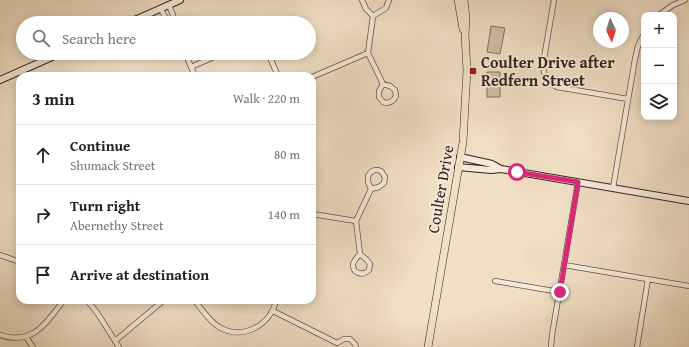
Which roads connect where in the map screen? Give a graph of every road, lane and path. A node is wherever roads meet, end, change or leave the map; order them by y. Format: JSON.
{"nodes":[{"id":1,"x":180,"y":0,"type":"edge"},
{"id":2,"x":362,"y":0,"type":"edge"},
{"id":3,"x":389,"y":0,"type":"edge"},
{"id":4,"x":458,"y":0,"type":"edge"},
{"id":5,"x":464,"y":0,"type":"edge"},
{"id":6,"x":554,"y":0,"type":"edge"},
{"id":7,"x":685,"y":0,"type":"edge"},
{"id":8,"x":169,"y":5,"type":"junction"},
{"id":9,"x":161,"y":9,"type":"junction"},
{"id":10,"x":663,"y":12,"type":"edge"},
{"id":11,"x":144,"y":16,"type":"edge"},
{"id":12,"x":164,"y":16,"type":"edge"},
{"id":13,"x":173,"y":16,"type":"edge"},
{"id":14,"x":373,"y":16,"type":"junction"},
{"id":15,"x":465,"y":35,"type":"junction"},
{"id":16,"x":641,"y":40,"type":"edge"},
{"id":17,"x":368,"y":53,"type":"junction"},
{"id":18,"x":45,"y":60,"type":"edge"},
{"id":19,"x":188,"y":60,"type":"edge"},
{"id":20,"x":207,"y":60,"type":"edge"},
{"id":21,"x":271,"y":60,"type":"edge"},
{"id":22,"x":191,"y":67,"type":"junction"},
{"id":23,"x":18,"y":72,"type":"edge"},
{"id":24,"x":193,"y":72,"type":"edge"},
{"id":25,"x":276,"y":72,"type":"edge"},
{"id":26,"x":16,"y":73,"type":"edge"},
{"id":27,"x":316,"y":76,"type":"edge"},
{"id":28,"x":0,"y":80,"type":"edge"},
{"id":29,"x":383,"y":84,"type":"junction"},
{"id":30,"x":628,"y":99,"type":"junction"},
{"id":31,"x":460,"y":157,"type":"junction"},
{"id":32,"x":458,"y":166,"type":"junction"},
{"id":33,"x":501,"y":169,"type":"junction"},
{"id":34,"x":578,"y":182,"type":"junction"},
{"id":35,"x":613,"y":188,"type":"junction"},
{"id":36,"x":371,"y":189,"type":"dead end"},
{"id":37,"x":689,"y":201,"type":"edge"},
{"id":38,"x":316,"y":215,"type":"edge"},
{"id":39,"x":356,"y":221,"type":"junction"},
{"id":40,"x":360,"y":254,"type":"dead end"},
{"id":41,"x":0,"y":255,"type":"edge"},
{"id":42,"x":16,"y":261,"type":"edge"},
{"id":43,"x":564,"y":265,"type":"junction"},
{"id":44,"x":648,"y":279,"type":"junction"},
{"id":45,"x":495,"y":281,"type":"dead end"},
{"id":46,"x":689,"y":286,"type":"edge"},
{"id":47,"x":560,"y":292,"type":"junction"},
{"id":48,"x":61,"y":304,"type":"edge"},
{"id":49,"x":90,"y":304,"type":"edge"},
{"id":50,"x":159,"y":304,"type":"edge"},
{"id":51,"x":198,"y":304,"type":"edge"},
{"id":52,"x":275,"y":304,"type":"edge"},
{"id":53,"x":273,"y":311,"type":"junction"},
{"id":54,"x":0,"y":335,"type":"edge"},
{"id":55,"x":26,"y":337,"type":"junction"},
{"id":56,"x":115,"y":341,"type":"junction"},
{"id":57,"x":338,"y":345,"type":"edge"},
{"id":58,"x":33,"y":347,"type":"edge"},
{"id":59,"x":119,"y":347,"type":"edge"},
{"id":60,"x":356,"y":347,"type":"edge"},
{"id":61,"x":428,"y":347,"type":"edge"},
{"id":62,"x":551,"y":347,"type":"edge"},
{"id":63,"x":637,"y":347,"type":"edge"}],
"edges":[{"from":1,"to":8,"type":"street"},
{"from":2,"to":14,"type":"street"},
{"from":3,"to":14,"type":"street"},
{"from":4,"to":15,"type":"main road","name":"Coulter Drive"},
{"from":5,"to":15,"type":"main road","name":"Coulter Drive"},
{"from":6,"to":30,"type":"street"},
{"from":7,"to":10,"type":"street"},
{"from":8,"to":9,"type":"street"},
{"from":8,"to":13,"type":"street"},
{"from":9,"to":11,"type":"street"},
{"from":9,"to":12,"type":"street"},
{"from":14,"to":17,"type":"street"},
{"from":15,"to":31,"type":"main road","name":"Coulter Drive"},
{"from":16,"to":30,"type":"street"},
{"from":17,"to":27,"type":"street"},
{"from":17,"to":29,"type":"street"},
{"from":18,"to":23,"type":"street"},
{"from":19,"to":22,"type":"street"},
{"from":20,"to":22,"type":"street"},
{"from":21,"to":25,"type":"street"},
{"from":22,"to":24,"type":"street"},
{"from":26,"to":28,"type":"street"},
{"from":29,"to":29,"type":"street"},
{"from":30,"to":35,"type":"street"},
{"from":31,"to":32,"type":"main road","name":"Coulter Drive"},
{"from":31,"to":33,"type":"street"},
{"from":32,"to":33,"type":"street"},
{"from":32,"to":61,"type":"main road","name":"Coulter Drive"},
{"from":33,"to":34,"type":"street"},
{"from":34,"to":35,"type":"street"},
{"from":34,"to":43,"type":"street"},
{"from":35,"to":37,"type":"street"},
{"from":36,"to":39,"type":"street"},
{"from":38,"to":39,"type":"street"},
{"from":39,"to":40,"type":"street"},
{"from":41,"to":42,"type":"street"},
{"from":43,"to":44,"type":"street"},
{"from":43,"to":47,"type":"street"},
{"from":44,"to":46,"type":"street"},
{"from":44,"to":63,"type":"street"},
{"from":45,"to":47,"type":"street"},
{"from":47,"to":62,"type":"street"},
{"from":48,"to":55,"type":"street"},
{"from":49,"to":56,"type":"street"},
{"from":50,"to":56,"type":"street"},
{"from":51,"to":53,"type":"street"},
{"from":52,"to":53,"type":"street"},
{"from":53,"to":57,"type":"street"},
{"from":54,"to":55,"type":"street"},
{"from":55,"to":58,"type":"street"},
{"from":56,"to":59,"type":"street"},
{"from":57,"to":60,"type":"street"}]}
